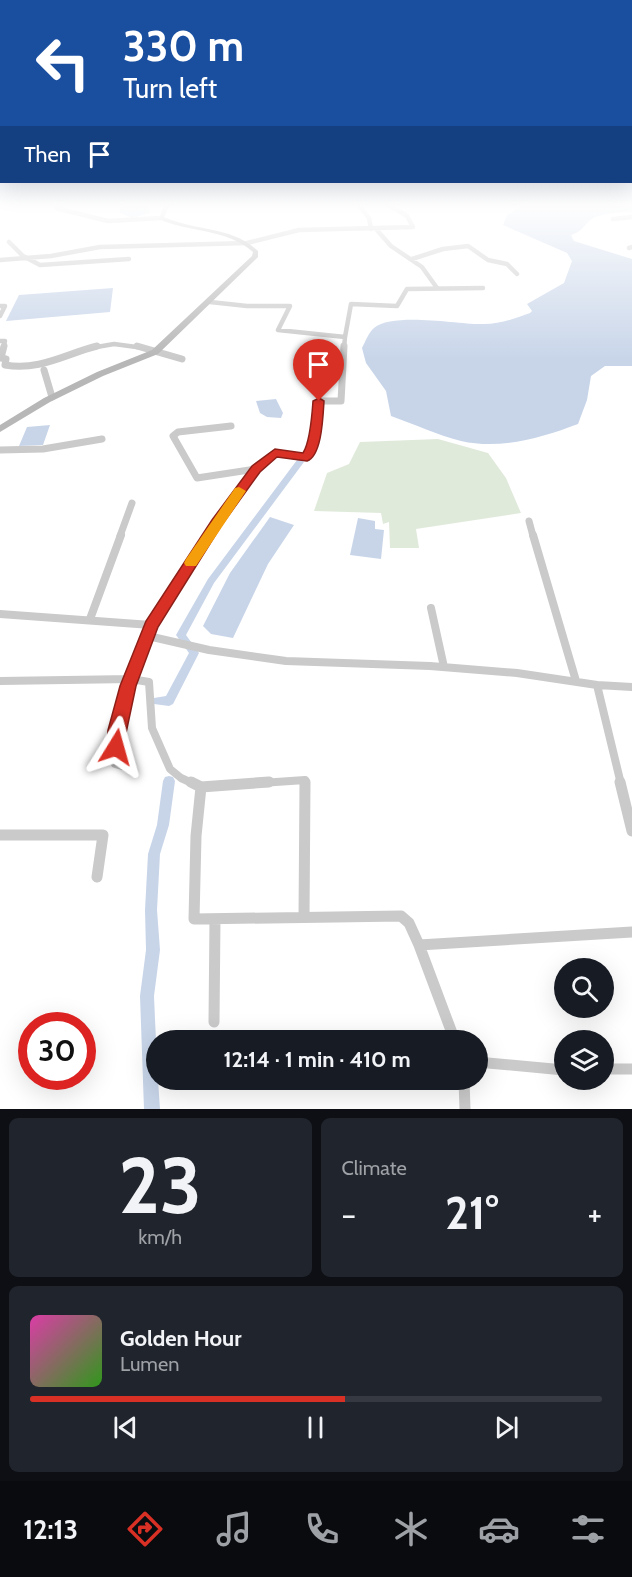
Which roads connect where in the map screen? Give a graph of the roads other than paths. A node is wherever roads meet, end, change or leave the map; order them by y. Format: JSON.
{"nodes":[{"id":1,"x":44,"y":256,"type":"edge"},
{"id":2,"x":255,"y":256,"type":"edge"},
{"id":3,"x":407,"y":256,"type":"edge"},
{"id":4,"x":422,"y":256,"type":"edge"},
{"id":5,"x":483,"y":256,"type":"edge"},
{"id":6,"x":27,"y":257,"type":"junction"},
{"id":7,"x":129,"y":259,"type":"dead end"},
{"id":8,"x":412,"y":259,"type":"junction"},
{"id":9,"x":0,"y":260,"type":"edge"},
{"id":10,"x":517,"y":274,"type":"dead end"},
{"id":11,"x":437,"y":288,"type":"junction"},
{"id":12,"x":483,"y":288,"type":"dead end"},
{"id":13,"x":210,"y":302,"type":"junction"},
{"id":14,"x":0,"y":306,"type":"edge"},
{"id":15,"x":0,"y":316,"type":"edge"},
{"id":16,"x":345,"y":337,"type":"junction"},
{"id":17,"x":0,"y":341,"type":"edge"},
{"id":18,"x":155,"y":352,"type":"junction"},
{"id":19,"x":182,"y":359,"type":"dead end"},
{"id":20,"x":44,"y":370,"type":"dead end"},
{"id":21,"x":52,"y":397,"type":"junction"},
{"id":22,"x":231,"y":426,"type":"dead end"},
{"id":23,"x":0,"y":429,"type":"edge"},
{"id":24,"x":102,"y":440,"type":"dead end"},
{"id":25,"x":0,"y":450,"type":"edge"},
{"id":26,"x":256,"y":469,"type":"junction"},
{"id":27,"x":132,"y":503,"type":"dead end"},
{"id":28,"x":530,"y":520,"type":"dead end"},
{"id":29,"x":431,"y":608,"type":"dead end"},
{"id":30,"x":0,"y":614,"type":"edge"},
{"id":31,"x":90,"y":619,"type":"junction"},
{"id":32,"x":152,"y":625,"type":"junction"},
{"id":33,"x":148,"y":636,"type":"junction"},
{"id":34,"x":444,"y":667,"type":"junction"},
{"id":35,"x":130,"y":679,"type":"junction"},
{"id":36,"x":0,"y":681,"type":"edge"},
{"id":37,"x":576,"y":681,"type":"junction"},
{"id":38,"x":597,"y":685,"type":"junction"},
{"id":39,"x":632,"y":687,"type":"edge"},
{"id":40,"x":123,"y":766,"type":"dead end"},
{"id":41,"x":201,"y":787,"type":"junction"},
{"id":42,"x":632,"y":831,"type":"edge"},
{"id":43,"x":0,"y":835,"type":"edge"},
{"id":44,"x":96,"y":877,"type":"dead end"},
{"id":45,"x":304,"y":917,"type":"junction"},
{"id":46,"x":215,"y":919,"type":"junction"},
{"id":47,"x":632,"y":932,"type":"edge"},
{"id":48,"x":419,"y":945,"type":"junction"},
{"id":49,"x":213,"y":1022,"type":"dead end"},
{"id":50,"x":451,"y":1030,"type":"edge"},
{"id":51,"x":488,"y":1063,"type":"edge"},
{"id":52,"x":554,"y":1069,"type":"edge"},
{"id":53,"x":614,"y":1069,"type":"edge"},
{"id":54,"x":632,"y":1069,"type":"edge"},
{"id":55,"x":464,"y":1090,"type":"edge"},
{"id":56,"x":465,"y":1109,"type":"edge"}],
"edges":[{"from":1,"to":6,"type":"street"},
{"from":2,"to":13,"type":"street"},
{"from":3,"to":8,"type":"street"},
{"from":4,"to":8,"type":"street"},
{"from":5,"to":10,"type":"street"},
{"from":6,"to":7,"type":"street"},
{"from":6,"to":9,"type":"street"},
{"from":8,"to":11,"type":"street"},
{"from":11,"to":12,"type":"street"},
{"from":11,"to":16,"type":"street"},
{"from":13,"to":16,"type":"street"},
{"from":13,"to":18,"type":"street"},
{"from":14,"to":15,"type":"street"},
{"from":16,"to":26,"type":"street"},
{"from":17,"to":18,"type":"street"},
{"from":18,"to":19,"type":"street"},
{"from":18,"to":21,"type":"street"},
{"from":20,"to":21,"type":"street"},
{"from":21,"to":23,"type":"street"},
{"from":22,"to":26,"type":"street"},
{"from":24,"to":25,"type":"street"},
{"from":26,"to":32,"type":"street"},
{"from":27,"to":31,"type":"street"},
{"from":28,"to":37,"type":"street"},
{"from":29,"to":34,"type":"street"},
{"from":30,"to":31,"type":"street"},
{"from":31,"to":32,"type":"street"},
{"from":32,"to":33,"type":"street"},
{"from":33,"to":34,"type":"street"},
{"from":33,"to":35,"type":"street"},
{"from":34,"to":37,"type":"street"},
{"from":35,"to":36,"type":"street"},
{"from":35,"to":40,"type":"street"},
{"from":35,"to":41,"type":"street"},
{"from":37,"to":38,"type":"street"},
{"from":38,"to":39,"type":"street"},
{"from":38,"to":42,"type":"street"},
{"from":41,"to":45,"type":"street"},
{"from":41,"to":46,"type":"street"},
{"from":43,"to":44,"type":"street"},
{"from":45,"to":46,"type":"street"},
{"from":45,"to":48,"type":"street"},
{"from":46,"to":49,"type":"street"},
{"from":47,"to":48,"type":"street"},
{"from":48,"to":50,"type":"street"},
{"from":51,"to":52,"type":"street"},
{"from":53,"to":54,"type":"street"},
{"from":55,"to":56,"type":"street"}]}
